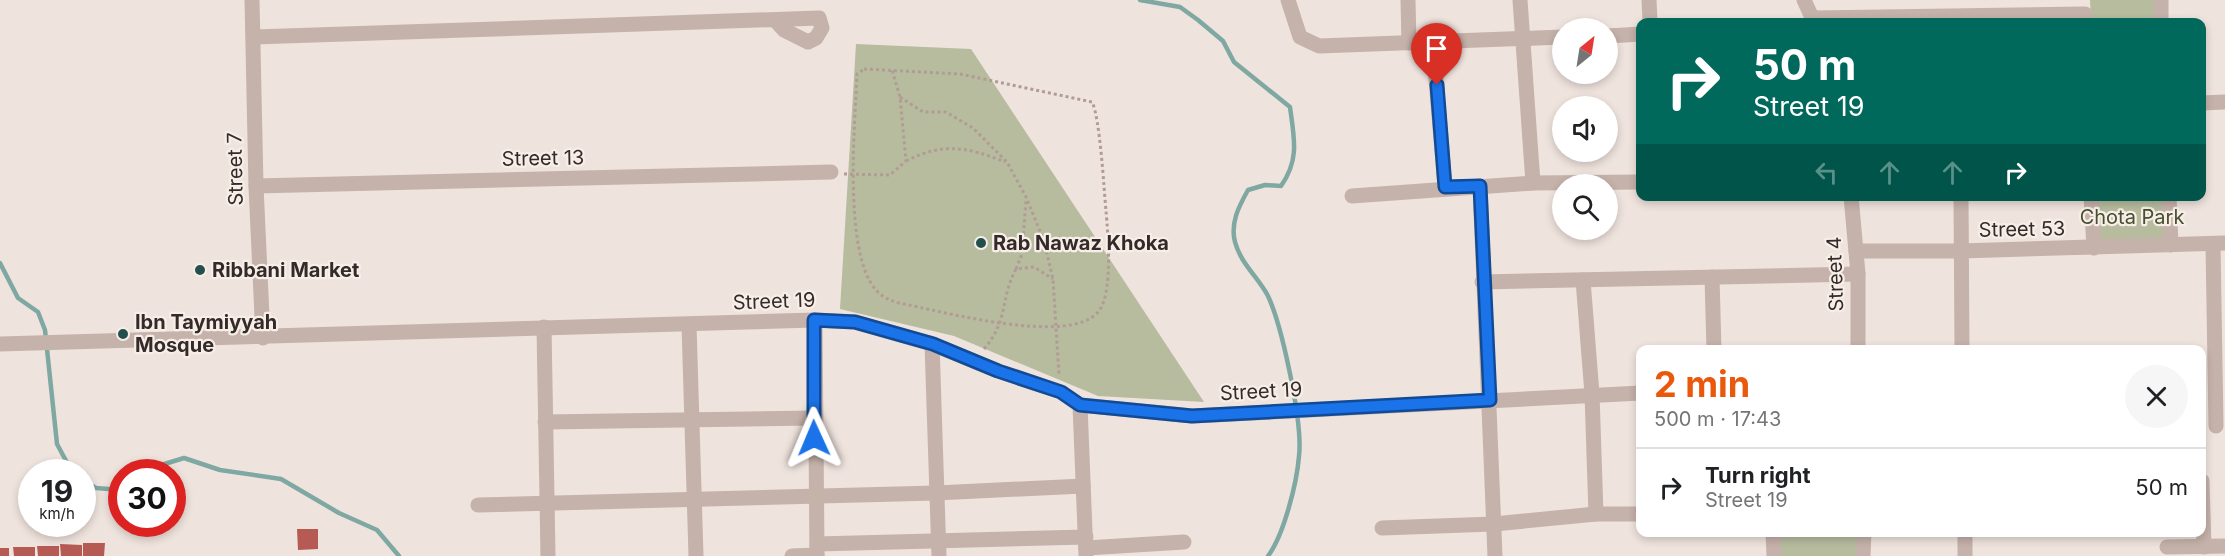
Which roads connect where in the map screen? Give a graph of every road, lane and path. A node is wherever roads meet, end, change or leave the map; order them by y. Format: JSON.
{"nodes":[{"id":1,"x":252,"y":0,"type":"edge"},
{"id":2,"x":1288,"y":0,"type":"edge"},
{"id":3,"x":1408,"y":0,"type":"edge"},
{"id":4,"x":1520,"y":0,"type":"edge"},
{"id":5,"x":1649,"y":0,"type":"edge"},
{"id":6,"x":1804,"y":0,"type":"edge"},
{"id":7,"x":2160,"y":0,"type":"edge"},
{"id":8,"x":2085,"y":12,"type":"edge"},
{"id":9,"x":1953,"y":13,"type":"edge"},
{"id":10,"x":1650,"y":18,"type":"edge"},
{"id":11,"x":1812,"y":18,"type":"edge"},
{"id":12,"x":1853,"y":18,"type":"edge"},
{"id":13,"x":2161,"y":18,"type":"edge"},
{"id":14,"x":775,"y":20,"type":"dead end"},
{"id":15,"x":1636,"y":34,"type":"edge"},
{"id":16,"x":1618,"y":35,"type":"edge"},
{"id":17,"x":254,"y":37,"type":"junction"},
{"id":18,"x":1552,"y":38,"type":"edge"},
{"id":19,"x":1522,"y":39,"type":"junction"},
{"id":20,"x":1409,"y":43,"type":"junction"},
{"id":21,"x":1433,"y":44,"type":"junction"},
{"id":22,"x":892,"y":70,"type":"junction"},
{"id":23,"x":900,"y":97,"type":"junction"},
{"id":24,"x":2225,"y":102,"type":"edge"},
{"id":25,"x":2206,"y":103,"type":"edge"},
{"id":26,"x":906,"y":161,"type":"junction"},
{"id":27,"x":1007,"y":162,"type":"junction"},
{"id":28,"x":831,"y":172,"type":"joint"},
{"id":29,"x":853,"y":176,"type":"junction"},
{"id":30,"x":1636,"y":182,"type":"edge"},
{"id":31,"x":1533,"y":183,"type":"junction"},
{"id":32,"x":256,"y":186,"type":"junction"},
{"id":33,"x":1480,"y":186,"type":"junction"},
{"id":34,"x":1445,"y":187,"type":"junction"},
{"id":35,"x":1352,"y":196,"type":"dead end"},
{"id":36,"x":1026,"y":197,"type":"junction"},
{"id":37,"x":1851,"y":201,"type":"edge"},
{"id":38,"x":1961,"y":201,"type":"edge"},
{"id":39,"x":2091,"y":201,"type":"edge"},
{"id":40,"x":2169,"y":201,"type":"edge"},
{"id":41,"x":2219,"y":244,"type":"edge"},
{"id":42,"x":2171,"y":245,"type":"junction"},
{"id":43,"x":2094,"y":248,"type":"junction"},
{"id":44,"x":1856,"y":250,"type":"junction"},
{"id":45,"x":1961,"y":251,"type":"junction"},
{"id":46,"x":1016,"y":269,"type":"junction"},
{"id":47,"x":1858,"y":274,"type":"junction"},
{"id":48,"x":1712,"y":277,"type":"junction"},
{"id":49,"x":1053,"y":279,"type":"junction"},
{"id":50,"x":1583,"y":280,"type":"junction"},
{"id":51,"x":1482,"y":282,"type":"junction"},
{"id":52,"x":814,"y":320,"type":"junction"},
{"id":53,"x":1002,"y":322,"type":"junction"},
{"id":54,"x":689,"y":325,"type":"junction"},
{"id":55,"x":544,"y":327,"type":"junction"},
{"id":56,"x":1056,"y":328,"type":"junction"},
{"id":57,"x":263,"y":338,"type":"junction"},
{"id":58,"x":0,"y":344,"type":"edge"},
{"id":59,"x":933,"y":344,"type":"junction"},
{"id":60,"x":1714,"y":345,"type":"edge"},
{"id":61,"x":1858,"y":345,"type":"edge"},
{"id":62,"x":1962,"y":345,"type":"edge"},
{"id":63,"x":975,"y":360,"type":"junction"},
{"id":64,"x":1061,"y":392,"type":"junction"},
{"id":65,"x":1636,"y":393,"type":"edge"},
{"id":66,"x":1592,"y":394,"type":"junction"},
{"id":67,"x":1490,"y":400,"type":"junction"},
{"id":68,"x":1080,"y":405,"type":"junction"},
{"id":69,"x":814,"y":418,"type":"junction"},
{"id":70,"x":690,"y":420,"type":"junction"},
{"id":71,"x":545,"y":422,"type":"junction"},
{"id":72,"x":2214,"y":425,"type":"edge"},
{"id":73,"x":1083,"y":486,"type":"junction"},
{"id":74,"x":936,"y":493,"type":"junction"},
{"id":75,"x":816,"y":497,"type":"junction"},
{"id":76,"x":693,"y":498,"type":"junction"},
{"id":77,"x":546,"y":502,"type":"junction"},
{"id":78,"x":2206,"y":502,"type":"edge"},
{"id":79,"x":478,"y":505,"type":"dead end"},
{"id":80,"x":1596,"y":514,"type":"junction"},
{"id":81,"x":1636,"y":514,"type":"edge"},
{"id":82,"x":1494,"y":524,"type":"junction"},
{"id":83,"x":1382,"y":528,"type":"dead end"},
{"id":84,"x":1773,"y":537,"type":"edge"},
{"id":85,"x":1864,"y":537,"type":"edge"},
{"id":86,"x":1965,"y":537,"type":"edge"},
{"id":87,"x":1184,"y":542,"type":"dead end"},
{"id":88,"x":1086,"y":547,"type":"edge"},
{"id":89,"x":2167,"y":548,"type":"dead end"},
{"id":90,"x":939,"y":549,"type":"edge"},
{"id":91,"x":2215,"y":549,"type":"edge"},
{"id":92,"x":817,"y":552,"type":"edge"},
{"id":93,"x":548,"y":556,"type":"edge"},
{"id":94,"x":696,"y":556,"type":"edge"},
{"id":95,"x":792,"y":556,"type":"edge"},
{"id":96,"x":1495,"y":556,"type":"edge"},
{"id":97,"x":1774,"y":556,"type":"edge"},
{"id":98,"x":1863,"y":556,"type":"edge"},
{"id":99,"x":1965,"y":556,"type":"edge"}],
"edges":[{"from":1,"to":17,"type":"street","name":"Street 7"},
{"from":2,"to":20,"type":"street"},
{"from":3,"to":20,"type":"street"},
{"from":4,"to":19,"type":"street"},
{"from":5,"to":10,"type":"street"},
{"from":6,"to":11,"type":"street"},
{"from":7,"to":13,"type":"street"},
{"from":8,"to":9,"type":"street"},
{"from":9,"to":12,"type":"street"},
{"from":14,"to":17,"type":"street"},
{"from":15,"to":16,"type":"street"},
{"from":17,"to":32,"type":"street","name":"Street 7"},
{"from":18,"to":19,"type":"street"},
{"from":19,"to":21,"type":"street"},
{"from":19,"to":31,"type":"street"},
{"from":20,"to":21,"type":"street"},
{"from":21,"to":34,"type":"street"},
{"from":22,"to":23,"type":"path"},
{"from":22,"to":29,"type":"path"},
{"from":22,"to":56,"type":"path"},
{"from":23,"to":26,"type":"path"},
{"from":23,"to":27,"type":"path"},
{"from":24,"to":25,"type":"street"},
{"from":26,"to":27,"type":"path"},
{"from":26,"to":29,"type":"path"},
{"from":27,"to":36,"type":"path"},
{"from":28,"to":29,"type":"path"},
{"from":28,"to":32,"type":"street","name":"Street 13"},
{"from":29,"to":53,"type":"path"},
{"from":30,"to":31,"type":"street"},
{"from":31,"to":33,"type":"street"},
{"from":32,"to":57,"type":"street","name":"Street 7"},
{"from":33,"to":34,"type":"street"},
{"from":33,"to":51,"type":"street"},
{"from":34,"to":35,"type":"street"},
{"from":36,"to":46,"type":"path"},
{"from":36,"to":49,"type":"path"},
{"from":37,"to":44,"type":"street","name":"Street 4"},
{"from":38,"to":45,"type":"street"},
{"from":39,"to":43,"type":"street"},
{"from":40,"to":42,"type":"street"},
{"from":41,"to":42,"type":"street","name":"Street 53"},
{"from":41,"to":72,"type":"street"},
{"from":42,"to":43,"type":"street","name":"Street 53"},
{"from":43,"to":45,"type":"street","name":"Street 53"},
{"from":44,"to":45,"type":"street","name":"Street 53"},
{"from":44,"to":47,"type":"street","name":"Street 4"},
{"from":45,"to":62,"type":"street"},
{"from":46,"to":49,"type":"path"},
{"from":46,"to":53,"type":"path"},
{"from":47,"to":48,"type":"street"},
{"from":47,"to":61,"type":"street","name":"Street 4"},
{"from":48,"to":50,"type":"street"},
{"from":48,"to":60,"type":"street"},
{"from":49,"to":56,"type":"path"},
{"from":50,"to":51,"type":"street"},
{"from":50,"to":66,"type":"street"},
{"from":51,"to":67,"type":"street"},
{"from":52,"to":54,"type":"street","name":"Street 19"},
{"from":52,"to":59,"type":"street","name":"Street 19"},
{"from":52,"to":69,"type":"street"},
{"from":53,"to":56,"type":"path"},
{"from":53,"to":63,"type":"path"},
{"from":54,"to":55,"type":"street","name":"Street 19"},
{"from":54,"to":70,"type":"street"},
{"from":55,"to":57,"type":"street","name":"Street 19"},
{"from":55,"to":71,"type":"street"},
{"from":56,"to":64,"type":"path"},
{"from":57,"to":58,"type":"street","name":"Street 19"},
{"from":59,"to":63,"type":"street","name":"Street 19"},
{"from":59,"to":74,"type":"street"},
{"from":63,"to":64,"type":"street","name":"Street 19"},
{"from":64,"to":68,"type":"street","name":"Street 19"},
{"from":65,"to":66,"type":"street","name":"Street 19"},
{"from":66,"to":67,"type":"street","name":"Street 19"},
{"from":66,"to":80,"type":"street"},
{"from":67,"to":68,"type":"street","name":"Street 19"},
{"from":67,"to":82,"type":"street"},
{"from":68,"to":73,"type":"street"},
{"from":69,"to":70,"type":"street"},
{"from":69,"to":75,"type":"street"},
{"from":70,"to":71,"type":"street"},
{"from":70,"to":76,"type":"street"},
{"from":71,"to":77,"type":"street"},
{"from":73,"to":74,"type":"street"},
{"from":73,"to":88,"type":"street"},
{"from":74,"to":75,"type":"street"},
{"from":74,"to":90,"type":"street"},
{"from":75,"to":76,"type":"street"},
{"from":75,"to":92,"type":"street"},
{"from":76,"to":77,"type":"street"},
{"from":76,"to":94,"type":"street"},
{"from":77,"to":79,"type":"street"},
{"from":77,"to":93,"type":"street"},
{"from":78,"to":91,"type":"street"},
{"from":80,"to":81,"type":"street"},
{"from":80,"to":82,"type":"street"},
{"from":82,"to":83,"type":"street"},
{"from":82,"to":96,"type":"street"},
{"from":84,"to":97,"type":"street"},
{"from":85,"to":98,"type":"street"},
{"from":86,"to":99,"type":"street"},
{"from":87,"to":88,"type":"street"},
{"from":88,"to":90,"type":"street"},
{"from":89,"to":91,"type":"street"},
{"from":90,"to":92,"type":"street"},
{"from":92,"to":95,"type":"street"}]}
